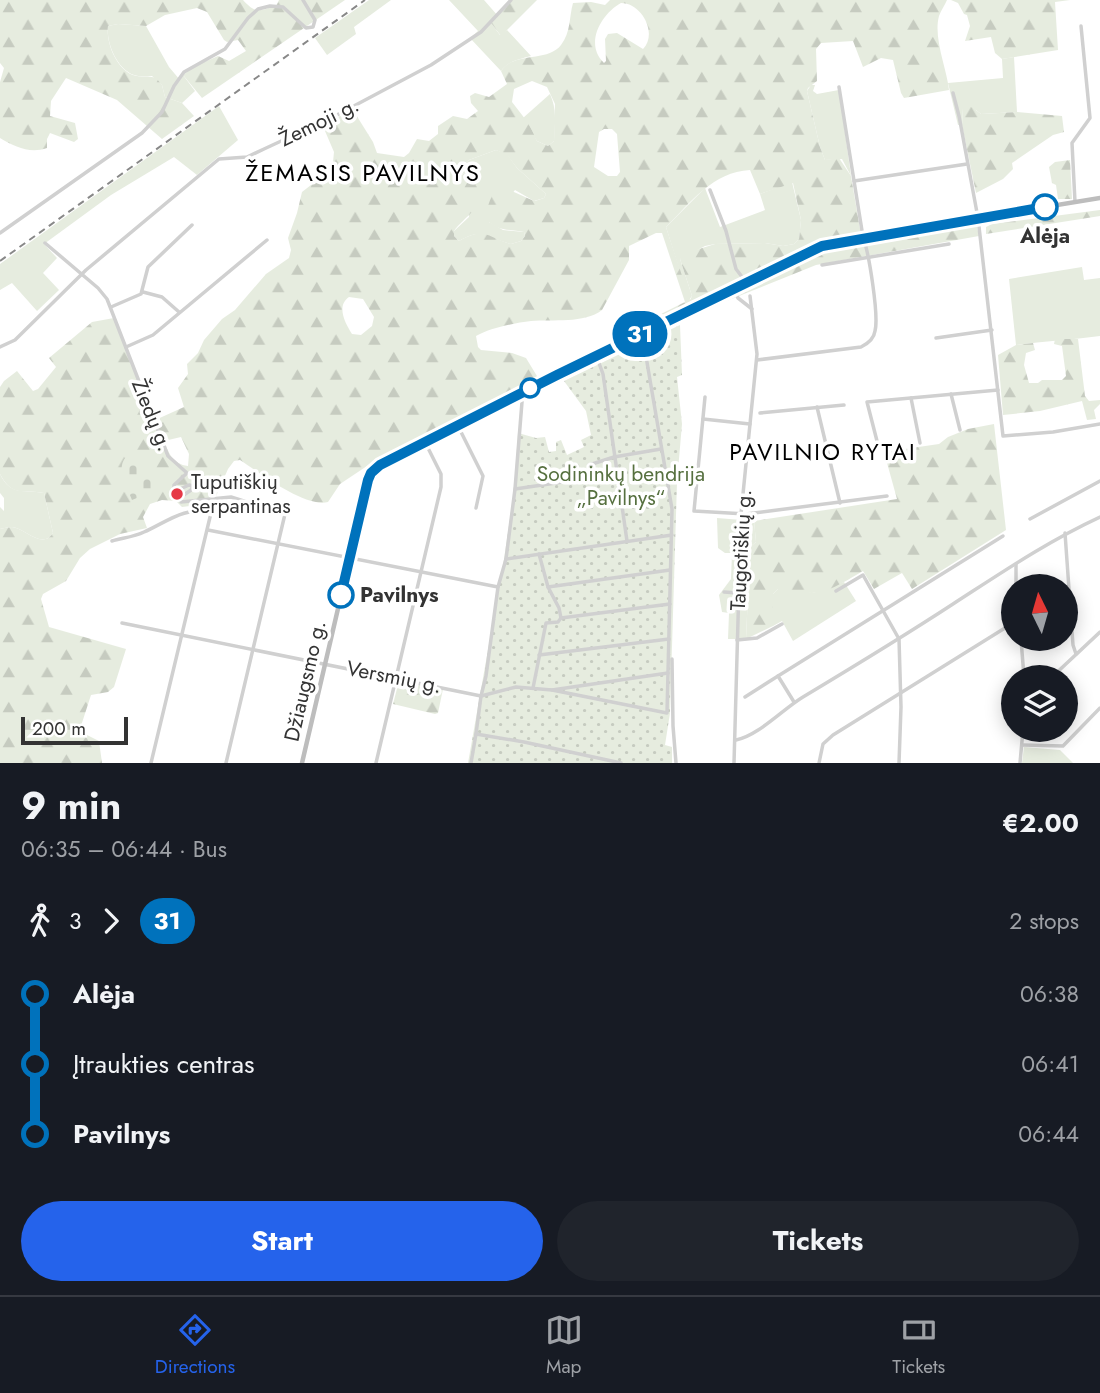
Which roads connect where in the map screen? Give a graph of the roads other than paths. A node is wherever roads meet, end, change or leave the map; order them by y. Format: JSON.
{"nodes":[{"id":1,"x":303,"y":0,"type":"edge"},
{"id":2,"x":511,"y":0,"type":"edge"},
{"id":3,"x":1081,"y":26,"type":"dead end"},
{"id":4,"x":839,"y":87,"type":"dead end"},
{"id":5,"x":953,"y":93,"type":"dead end"},
{"id":6,"x":967,"y":164,"type":"junction"},
{"id":7,"x":854,"y":181,"type":"junction"},
{"id":8,"x":710,"y":190,"type":"dead end"},
{"id":9,"x":1100,"y":198,"type":"edge"},
{"id":10,"x":1075,"y":202,"type":"junction"},
{"id":11,"x":978,"y":218,"type":"junction"},
{"id":12,"x":192,"y":225,"type":"dead end"},
{"id":13,"x":0,"y":233,"type":"edge"},
{"id":14,"x":863,"y":237,"type":"junction"},
{"id":15,"x":267,"y":240,"type":"dead end"},
{"id":16,"x":45,"y":243,"type":"dead end"},
{"id":17,"x":949,"y":244,"type":"dead end"},
{"id":18,"x":868,"y":257,"type":"junction"},
{"id":19,"x":822,"y":265,"type":"dead end"},
{"id":20,"x":82,"y":274,"type":"junction"},
{"id":21,"x":746,"y":282,"type":"junction"},
{"id":22,"x":734,"y":288,"type":"junction"},
{"id":23,"x":143,"y":292,"type":"junction"},
{"id":24,"x":750,"y":296,"type":"dead end"},
{"id":25,"x":111,"y":307,"type":"junction"},
{"id":26,"x":752,"y":309,"type":"junction"},
{"id":27,"x":179,"y":312,"type":"junction"},
{"id":28,"x":992,"y":330,"type":"junction"},
{"id":29,"x":642,"y":333,"type":"junction"},
{"id":30,"x":936,"y":338,"type":"dead end"},
{"id":31,"x":0,"y":347,"type":"edge"},
{"id":32,"x":126,"y":347,"type":"junction"},
{"id":33,"x":596,"y":355,"type":"junction"},
{"id":34,"x":757,"y":360,"type":"junction"},
{"id":35,"x":998,"y":390,"type":"junction"},
{"id":36,"x":519,"y":394,"type":"junction"},
{"id":37,"x":951,"y":394,"type":"junction"},
{"id":38,"x":705,"y":397,"type":"dead end"},
{"id":39,"x":911,"y":398,"type":"junction"},
{"id":40,"x":844,"y":405,"type":"dead end"},
{"id":41,"x":817,"y":407,"type":"junction"},
{"id":42,"x":760,"y":413,"type":"dead end"},
{"id":43,"x":703,"y":419,"type":"junction"},
{"id":44,"x":750,"y":424,"type":"junction"},
{"id":45,"x":1100,"y":424,"type":"edge"},
{"id":46,"x":457,"y":425,"type":"junction"},
{"id":47,"x":960,"y":430,"type":"dead end"},
{"id":48,"x":877,"y":441,"type":"dead end"},
{"id":49,"x":425,"y":442,"type":"junction"},
{"id":50,"x":920,"y":443,"type":"dead end"},
{"id":51,"x":661,"y":449,"type":"junction"},
{"id":52,"x":614,"y":457,"type":"junction"},
{"id":53,"x":589,"y":465,"type":"dead end"},
{"id":54,"x":617,"y":474,"type":"junction"},
{"id":55,"x":1100,"y":481,"type":"edge"},
{"id":56,"x":515,"y":489,"type":"junction"},
{"id":57,"x":887,"y":496,"type":"dead end"},
{"id":58,"x":840,"y":503,"type":"junction"},
{"id":59,"x":476,"y":508,"type":"dead end"},
{"id":60,"x":741,"y":514,"type":"junction"},
{"id":61,"x":1100,"y":517,"type":"edge"},
{"id":62,"x":1030,"y":519,"type":"dead end"},
{"id":63,"x":208,"y":529,"type":"junction"},
{"id":64,"x":1065,"y":533,"type":"junction"},
{"id":65,"x":672,"y":535,"type":"junction"},
{"id":66,"x":1003,"y":536,"type":"dead end"},
{"id":67,"x":111,"y":541,"type":"dead end"},
{"id":68,"x":627,"y":541,"type":"junction"},
{"id":69,"x":279,"y":543,"type":"junction"},
{"id":70,"x":539,"y":554,"type":"junction"},
{"id":71,"x":350,"y":557,"type":"junction"},
{"id":72,"x":506,"y":559,"type":"junction"},
{"id":73,"x":1016,"y":564,"type":"junction"},
{"id":74,"x":671,"y":570,"type":"junction"},
{"id":75,"x":422,"y":572,"type":"junction"},
{"id":76,"x":1016,"y":574,"type":"edge"},
{"id":77,"x":498,"y":587,"type":"junction"},
{"id":78,"x":548,"y":587,"type":"junction"},
{"id":79,"x":836,"y":591,"type":"dead end"},
{"id":80,"x":724,"y":592,"type":"dead end"},
{"id":81,"x":738,"y":593,"type":"junction"},
{"id":82,"x":670,"y":604,"type":"junction"},
{"id":83,"x":884,"y":611,"type":"junction"},
{"id":84,"x":561,"y":618,"type":"junction"},
{"id":85,"x":122,"y":623,"type":"dead end"},
{"id":86,"x":782,"y":624,"type":"dead end"},
{"id":87,"x":1001,"y":630,"type":"edge"},
{"id":88,"x":1100,"y":632,"type":"edge"},
{"id":89,"x":183,"y":634,"type":"junction"},
{"id":90,"x":669,"y":639,"type":"junction"},
{"id":91,"x":899,"y":639,"type":"junction"},
{"id":92,"x":737,"y":640,"type":"junction"},
{"id":93,"x":254,"y":648,"type":"junction"},
{"id":94,"x":1076,"y":654,"type":"junction"},
{"id":95,"x":539,"y":655,"type":"junction"},
{"id":96,"x":672,"y":659,"type":"dead end"},
{"id":97,"x":325,"y":664,"type":"junction"},
{"id":98,"x":1065,"y":665,"type":"edge"},
{"id":99,"x":668,"y":673,"type":"junction"},
{"id":100,"x":778,"y":676,"type":"junction"},
{"id":101,"x":397,"y":677,"type":"junction"},
{"id":102,"x":533,"y":688,"type":"junction"},
{"id":103,"x":552,"y":690,"type":"junction"},
{"id":104,"x":901,"y":693,"type":"junction"},
{"id":105,"x":481,"y":695,"type":"junction"},
{"id":106,"x":745,"y":697,"type":"dead end"},
{"id":107,"x":794,"y":703,"type":"junction"},
{"id":108,"x":1100,"y":708,"type":"edge"},
{"id":109,"x":476,"y":734,"type":"junction"},
{"id":110,"x":735,"y":740,"type":"junction"},
{"id":111,"x":1022,"y":742,"type":"edge"},
{"id":112,"x":1022,"y":745,"type":"junction"},
{"id":113,"x":151,"y":763,"type":"edge"},
{"id":114,"x":226,"y":763,"type":"edge"},
{"id":115,"x":302,"y":763,"type":"edge"},
{"id":116,"x":376,"y":763,"type":"edge"},
{"id":117,"x":471,"y":763,"type":"edge"},
{"id":118,"x":621,"y":763,"type":"edge"},
{"id":119,"x":676,"y":763,"type":"edge"},
{"id":120,"x":734,"y":763,"type":"edge"},
{"id":121,"x":819,"y":763,"type":"edge"},
{"id":122,"x":899,"y":763,"type":"edge"},
{"id":123,"x":1020,"y":763,"type":"edge"}],
"edges":[{"from":1,"to":13,"type":"street"},
{"from":2,"to":20,"type":"street","name":"Žemoji g."},
{"from":3,"to":10,"type":"street"},
{"from":4,"to":7,"type":"street"},
{"from":5,"to":6,"type":"street"},
{"from":6,"to":7,"type":"street"},
{"from":6,"to":11,"type":"street"},
{"from":7,"to":14,"type":"street"},
{"from":8,"to":21,"type":"street"},
{"from":9,"to":10,"type":"street","name":"Džiaugsmo g."},
{"from":10,"to":11,"type":"street","name":"Džiaugsmo g."},
{"from":11,"to":14,"type":"street","name":"Džiaugsmo g."},
{"from":11,"to":28,"type":"street"},
{"from":12,"to":23,"type":"street"},
{"from":14,"to":18,"type":"street"},
{"from":14,"to":21,"type":"street","name":"Džiaugsmo g."},
{"from":15,"to":27,"type":"street"},
{"from":16,"to":20,"type":"street","name":"Žiedų g."},
{"from":17,"to":18,"type":"street"},
{"from":18,"to":19,"type":"street"},
{"from":18,"to":34,"type":"street"},
{"from":20,"to":25,"type":"street","name":"Žiedų g."},
{"from":20,"to":31,"type":"street","name":"Žemoji g."},
{"from":21,"to":22,"type":"street","name":"Džiaugsmo g."},
{"from":22,"to":26,"type":"street"},
{"from":22,"to":29,"type":"street","name":"Džiaugsmo g."},
{"from":23,"to":25,"type":"street"},
{"from":23,"to":27,"type":"street"},
{"from":24,"to":26,"type":"street","name":"Taugotiškių g."},
{"from":25,"to":32,"type":"street","name":"Žiedų g."},
{"from":26,"to":34,"type":"street","name":"Taugotiškių g."},
{"from":27,"to":32,"type":"street"},
{"from":28,"to":30,"type":"street"},
{"from":28,"to":35,"type":"street"},
{"from":29,"to":33,"type":"street","name":"Džiaugsmo g."},
{"from":29,"to":51,"type":"street"},
{"from":32,"to":69,"type":"street","name":"Žiedų g."},
{"from":33,"to":36,"type":"street","name":"Džiaugsmo g."},
{"from":33,"to":52,"type":"street"},
{"from":34,"to":44,"type":"street","name":"Taugotiškių g."},
{"from":35,"to":37,"type":"street"},
{"from":35,"to":45,"type":"street"},
{"from":36,"to":46,"type":"street","name":"Džiaugsmo g."},
{"from":36,"to":56,"type":"street"},
{"from":37,"to":39,"type":"street"},
{"from":37,"to":47,"type":"street"},
{"from":38,"to":43,"type":"street"},
{"from":39,"to":48,"type":"street"},
{"from":39,"to":50,"type":"street"},
{"from":40,"to":41,"type":"street"},
{"from":41,"to":42,"type":"street"},
{"from":41,"to":58,"type":"street"},
{"from":43,"to":44,"type":"street"},
{"from":43,"to":60,"type":"street"},
{"from":44,"to":60,"type":"street","name":"Taugotiškių g."},
{"from":46,"to":49,"type":"street","name":"Džiaugsmo g."},
{"from":46,"to":59,"type":"street"},
{"from":49,"to":71,"type":"street","name":"Džiaugsmo g."},
{"from":49,"to":75,"type":"street"},
{"from":51,"to":52,"type":"street"},
{"from":51,"to":65,"type":"street"},
{"from":52,"to":53,"type":"street"},
{"from":52,"to":54,"type":"street"},
{"from":54,"to":56,"type":"street"},
{"from":54,"to":68,"type":"street"},
{"from":55,"to":62,"type":"street"},
{"from":56,"to":72,"type":"street"},
{"from":57,"to":58,"type":"street"},
{"from":58,"to":60,"type":"street"},
{"from":60,"to":81,"type":"street","name":"Taugotiškių g."},
{"from":61,"to":64,"type":"street"},
{"from":63,"to":67,"type":"street"},
{"from":63,"to":69,"type":"street"},
{"from":63,"to":89,"type":"street"},
{"from":64,"to":73,"type":"street"},
{"from":64,"to":94,"type":"street"},
{"from":65,"to":68,"type":"street"},
{"from":65,"to":74,"type":"street"},
{"from":66,"to":83,"type":"street"},
{"from":68,"to":70,"type":"street"},
{"from":69,"to":71,"type":"street"},
{"from":69,"to":93,"type":"street"},
{"from":70,"to":72,"type":"street"},
{"from":70,"to":78,"type":"street"},
{"from":71,"to":75,"type":"street"},
{"from":71,"to":97,"type":"street","name":"Džiaugsmo g."},
{"from":72,"to":77,"type":"street"},
{"from":73,"to":76,"type":"street"},
{"from":73,"to":91,"type":"street"},
{"from":74,"to":78,"type":"street"},
{"from":74,"to":82,"type":"street"},
{"from":75,"to":77,"type":"street"},
{"from":75,"to":101,"type":"street"},
{"from":77,"to":105,"type":"street"},
{"from":78,"to":84,"type":"street"},
{"from":79,"to":83,"type":"street"},
{"from":80,"to":81,"type":"street"},
{"from":81,"to":92,"type":"street","name":"Taugotiškių g."},
{"from":82,"to":84,"type":"street"},
{"from":82,"to":90,"type":"street"},
{"from":83,"to":91,"type":"street"},
{"from":83,"to":100,"type":"street"},
{"from":84,"to":95,"type":"street"},
{"from":85,"to":89,"type":"street","name":"Versmių g."},
{"from":86,"to":92,"type":"street"},
{"from":87,"to":104,"type":"street"},
{"from":88,"to":94,"type":"street"},
{"from":89,"to":93,"type":"street","name":"Versmių g."},
{"from":89,"to":113,"type":"street"},
{"from":90,"to":95,"type":"street"},
{"from":90,"to":99,"type":"street"},
{"from":91,"to":104,"type":"street"},
{"from":91,"to":107,"type":"street"},
{"from":92,"to":110,"type":"street","name":"Taugotiškių g."},
{"from":93,"to":97,"type":"street","name":"Versmių g."},
{"from":93,"to":114,"type":"street"},
{"from":94,"to":98,"type":"street"},
{"from":95,"to":102,"type":"street"},
{"from":96,"to":119,"type":"street"},
{"from":97,"to":101,"type":"street","name":"Versmių g."},
{"from":97,"to":115,"type":"street","name":"Džiaugsmo g."},
{"from":99,"to":103,"type":"street"},
{"from":99,"to":103,"type":"street"},
{"from":100,"to":106,"type":"street"},
{"from":100,"to":107,"type":"street"},
{"from":101,"to":105,"type":"street","name":"Versmių g."},
{"from":101,"to":116,"type":"street"},
{"from":102,"to":103,"type":"street"},
{"from":102,"to":105,"type":"street"},
{"from":104,"to":121,"type":"street"},
{"from":104,"to":122,"type":"street"},
{"from":105,"to":109,"type":"street"},
{"from":107,"to":110,"type":"street"},
{"from":108,"to":112,"type":"street"},
{"from":109,"to":117,"type":"street"},
{"from":109,"to":118,"type":"street"},
{"from":110,"to":120,"type":"street","name":"Taugotiškių g."},
{"from":111,"to":112,"type":"street"},
{"from":112,"to":123,"type":"street"}]}
